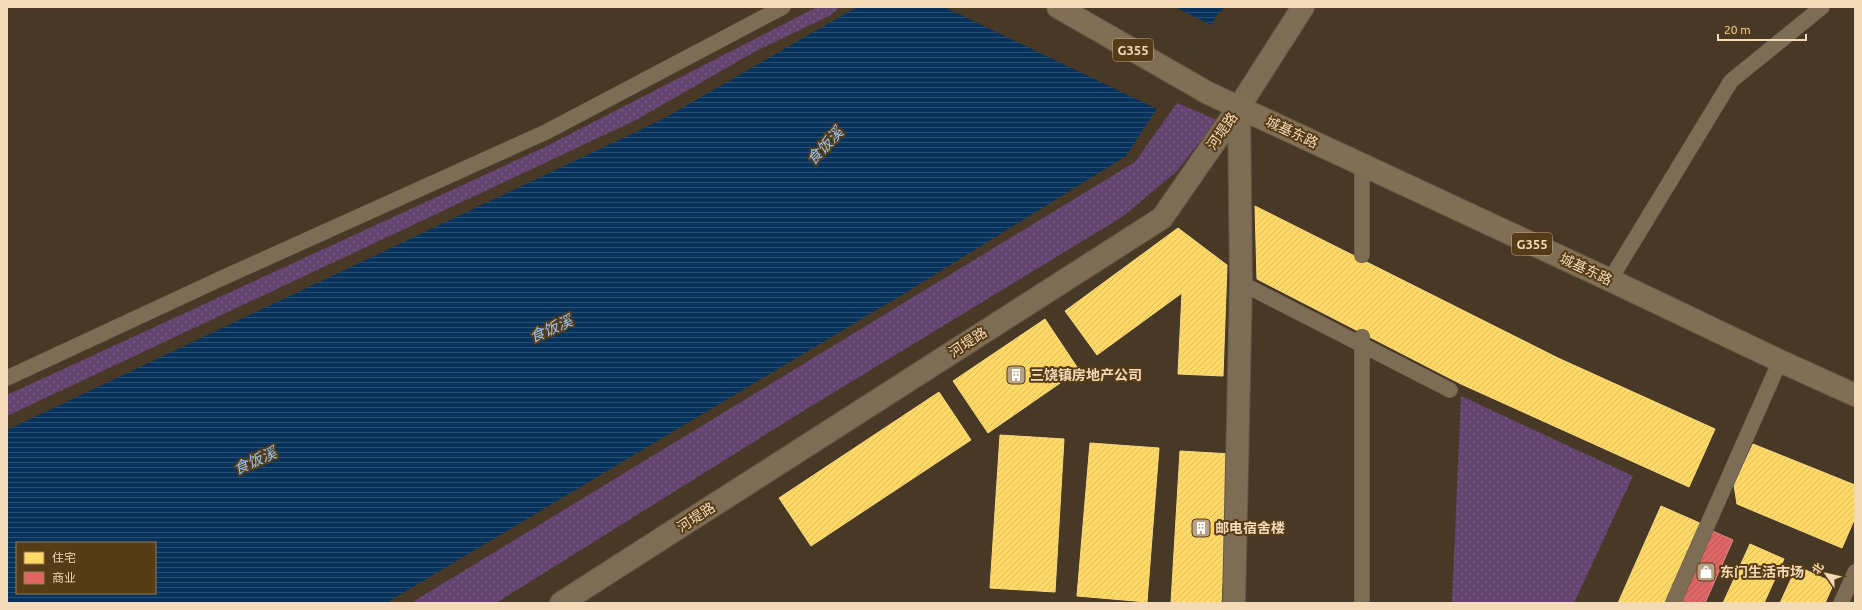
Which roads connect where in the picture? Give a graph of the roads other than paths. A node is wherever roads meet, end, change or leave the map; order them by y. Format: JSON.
{"nodes":[{"id":1,"x":783,"y":7,"type":"edge"},
{"id":2,"x":1058,"y":7,"type":"edge"},
{"id":3,"x":1304,"y":7,"type":"edge"},
{"id":4,"x":1822,"y":7,"type":"edge"},
{"id":5,"x":1238,"y":107,"type":"junction"},
{"id":6,"x":1362,"y":164,"type":"junction"},
{"id":7,"x":1362,"y":255,"type":"dead end"},
{"id":8,"x":1610,"y":280,"type":"junction"},
{"id":9,"x":1241,"y":283,"type":"junction"},
{"id":10,"x":1362,"y":341,"type":"junction"},
{"id":11,"x":1780,"y":362,"type":"junction"},
{"id":12,"x":7,"y":378,"type":"edge"},
{"id":13,"x":1450,"y":390,"type":"dead end"},
{"id":14,"x":1855,"y":395,"type":"edge"},
{"id":15,"x":1855,"y":572,"type":"edge"},
{"id":16,"x":561,"y":603,"type":"edge"},
{"id":17,"x":1234,"y":603,"type":"edge"},
{"id":18,"x":1362,"y":603,"type":"edge"},
{"id":19,"x":1673,"y":603,"type":"edge"},
{"id":20,"x":1841,"y":603,"type":"edge"}],
"edges":[{"from":1,"to":12,"type":"lane"},
{"from":2,"to":5,"type":"highway","name":"城基东路","number":"G355"},
{"from":3,"to":5,"type":"street","name":"河堤路"},
{"from":4,"to":8,"type":"lane"},
{"from":5,"to":6,"type":"highway","name":"城基东路","number":"G355"},
{"from":5,"to":9,"type":"street"},
{"from":5,"to":16,"type":"street","name":"河堤路"},
{"from":6,"to":7,"type":"lane"},
{"from":6,"to":8,"type":"highway","name":"城基东路","number":"G355"},
{"from":8,"to":11,"type":"highway","name":"城基东路","number":"G355"},
{"from":9,"to":10,"type":"lane"},
{"from":9,"to":17,"type":"street"},
{"from":10,"to":13,"type":"lane"},
{"from":10,"to":18,"type":"lane"},
{"from":11,"to":14,"type":"highway","name":"城基东路","number":"G355"},
{"from":11,"to":19,"type":"lane"},
{"from":15,"to":20,"type":"lane"}]}
